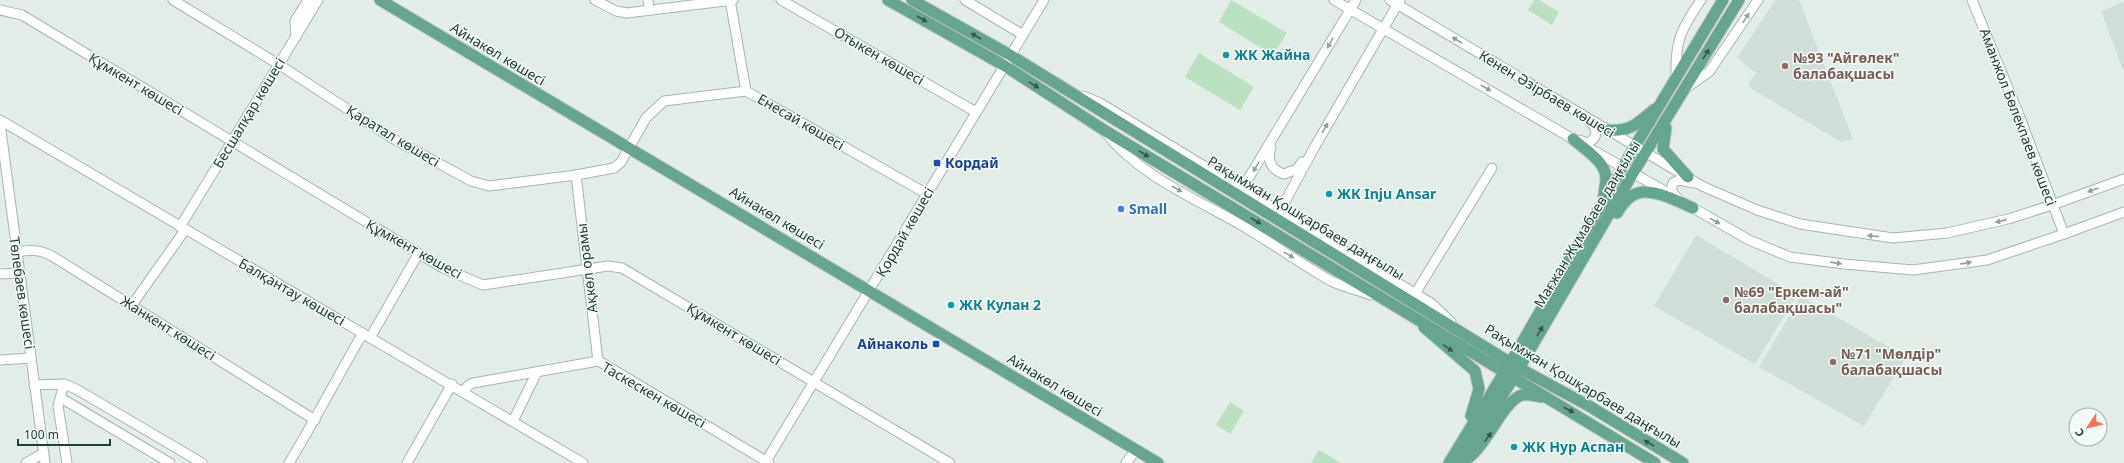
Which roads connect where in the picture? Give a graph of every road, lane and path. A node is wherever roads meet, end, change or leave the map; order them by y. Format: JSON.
{"nodes":[{"id":1,"x":173,"y":0,"type":"edge"},
{"id":2,"x":308,"y":0,"type":"edge"},
{"id":3,"x":318,"y":0,"type":"edge"},
{"id":4,"x":380,"y":0,"type":"edge"},
{"id":5,"x":595,"y":0,"type":"edge"},
{"id":6,"x":648,"y":0,"type":"edge"},
{"id":7,"x":730,"y":0,"type":"edge"},
{"id":8,"x":733,"y":0,"type":"edge"},
{"id":9,"x":781,"y":0,"type":"edge"},
{"id":10,"x":888,"y":0,"type":"edge"},
{"id":11,"x":912,"y":0,"type":"edge"},
{"id":12,"x":965,"y":0,"type":"edge"},
{"id":13,"x":1044,"y":0,"type":"edge"},
{"id":14,"x":1334,"y":0,"type":"edge"},
{"id":15,"x":1356,"y":0,"type":"edge"},
{"id":16,"x":1701,"y":0,"type":"edge"},
{"id":17,"x":1724,"y":0,"type":"edge"},
{"id":18,"x":1739,"y":0,"type":"edge"},
{"id":19,"x":1758,"y":0,"type":"edge"},
{"id":20,"x":1972,"y":0,"type":"edge"},
{"id":21,"x":1396,"y":2,"type":"edge"},
{"id":22,"x":0,"y":10,"type":"edge"},
{"id":23,"x":649,"y":10,"type":"junction"},
{"id":24,"x":1350,"y":10,"type":"junction"},
{"id":25,"x":1383,"y":29,"type":"junction"},
{"id":26,"x":1024,"y":35,"type":"junction"},
{"id":27,"x":296,"y":37,"type":"junction"},
{"id":28,"x":1010,"y":56,"type":"junction"},
{"id":29,"x":278,"y":64,"type":"junction"},
{"id":30,"x":1005,"y":66,"type":"junction"},
{"id":31,"x":1676,"y":80,"type":"junction"},
{"id":32,"x":1062,"y":88,"type":"junction"},
{"id":33,"x":1685,"y":89,"type":"junction"},
{"id":34,"x":746,"y":91,"type":"junction"},
{"id":35,"x":1679,"y":100,"type":"junction"},
{"id":36,"x":664,"y":101,"type":"joint"},
{"id":37,"x":1661,"y":104,"type":"junction"},
{"id":38,"x":1575,"y":109,"type":"junction"},
{"id":39,"x":976,"y":112,"type":"junction"},
{"id":40,"x":0,"y":122,"type":"edge"},
{"id":41,"x":1608,"y":130,"type":"junction"},
{"id":42,"x":1273,"y":138,"type":"junction"},
{"id":43,"x":1572,"y":138,"type":"junction"},
{"id":44,"x":232,"y":142,"type":"junction"},
{"id":45,"x":1635,"y":146,"type":"junction"},
{"id":46,"x":1314,"y":148,"type":"junction"},
{"id":47,"x":628,"y":149,"type":"junction"},
{"id":48,"x":1647,"y":153,"type":"junction"},
{"id":49,"x":1492,"y":168,"type":"dead end"},
{"id":50,"x":1623,"y":168,"type":"junction"},
{"id":51,"x":1633,"y":173,"type":"junction"},
{"id":52,"x":576,"y":175,"type":"junction"},
{"id":53,"x":1688,"y":176,"type":"junction"},
{"id":54,"x":4,"y":178,"type":"edge"},
{"id":55,"x":2124,"y":179,"type":"edge"},
{"id":56,"x":1702,"y":186,"type":"junction"},
{"id":57,"x":1242,"y":189,"type":"junction"},
{"id":58,"x":927,"y":194,"type":"junction"},
{"id":59,"x":1679,"y":200,"type":"junction"},
{"id":60,"x":1604,"y":202,"type":"junction"},
{"id":61,"x":2052,"y":206,"type":"junction"},
{"id":62,"x":1693,"y":208,"type":"junction"},
{"id":63,"x":1280,"y":211,"type":"junction"},
{"id":64,"x":2124,"y":212,"type":"edge"},
{"id":65,"x":182,"y":228,"type":"junction"},
{"id":66,"x":2064,"y":234,"type":"junction"},
{"id":67,"x":1589,"y":248,"type":"junction"},
{"id":68,"x":16,"y":252,"type":"junction"},
{"id":69,"x":418,"y":254,"type":"junction"},
{"id":70,"x":586,"y":268,"type":"junction"},
{"id":71,"x":20,"y":272,"type":"junction"},
{"id":72,"x":0,"y":274,"type":"edge"},
{"id":73,"x":869,"y":292,"type":"junction"},
{"id":74,"x":1415,"y":294,"type":"junction"},
{"id":75,"x":132,"y":305,"type":"junction"},
{"id":76,"x":1409,"y":313,"type":"junction"},
{"id":77,"x":1455,"y":326,"type":"junction"},
{"id":78,"x":366,"y":336,"type":"junction"},
{"id":79,"x":31,"y":358,"type":"junction"},
{"id":80,"x":0,"y":360,"type":"edge"},
{"id":81,"x":598,"y":362,"type":"junction"},
{"id":82,"x":1512,"y":370,"type":"junction"},
{"id":83,"x":537,"y":372,"type":"junction"},
{"id":84,"x":814,"y":383,"type":"junction"},
{"id":85,"x":64,"y":384,"type":"junction"},
{"id":86,"x":452,"y":384,"type":"junction"},
{"id":87,"x":1496,"y":384,"type":"junction"},
{"id":88,"x":34,"y":385,"type":"junction"},
{"id":89,"x":1505,"y":390,"type":"junction"},
{"id":90,"x":464,"y":391,"type":"junction"},
{"id":91,"x":1544,"y":397,"type":"junction"},
{"id":92,"x":61,"y":398,"type":"junction"},
{"id":93,"x":315,"y":420,"type":"junction"},
{"id":94,"x":513,"y":421,"type":"junction"},
{"id":95,"x":1464,"y":436,"type":"junction"},
{"id":96,"x":1136,"y":450,"type":"junction"},
{"id":97,"x":44,"y":453,"type":"junction"},
{"id":98,"x":196,"y":461,"type":"edge"},
{"id":99,"x":767,"y":462,"type":"edge"},
{"id":100,"x":26,"y":463,"type":"edge"},
{"id":101,"x":45,"y":463,"type":"edge"},
{"id":102,"x":66,"y":463,"type":"edge"},
{"id":103,"x":170,"y":463,"type":"edge"},
{"id":104,"x":289,"y":463,"type":"edge"},
{"id":105,"x":407,"y":463,"type":"edge"},
{"id":106,"x":583,"y":463,"type":"edge"},
{"id":107,"x":950,"y":463,"type":"edge"},
{"id":108,"x":1126,"y":463,"type":"edge"},
{"id":109,"x":1158,"y":463,"type":"edge"},
{"id":110,"x":1449,"y":463,"type":"edge"},
{"id":111,"x":1459,"y":463,"type":"edge"},
{"id":112,"x":1655,"y":463,"type":"edge"},
{"id":113,"x":1683,"y":463,"type":"edge"}],
"edges":[{"from":1,"to":29,"type":"street","name":"Қаратал көшесі"},
{"from":2,"to":27,"type":"street"},
{"from":3,"to":27,"type":"street","name":"Бесшалқар көшесі"},
{"from":4,"to":47,"type":"main road","name":"Айнакөл көшесі"},
{"from":5,"to":23,"type":"street"},
{"from":6,"to":23,"type":"street"},
{"from":7,"to":8,"type":"street"},
{"from":7,"to":23,"type":"street"},
{"from":7,"to":34,"type":"street"},
{"from":9,"to":39,"type":"street","name":"Отыкен көшесі"},
{"from":10,"to":30,"type":"main road","name":"Рақымжан Қошқарбаев даңғылы","one_way":true},
{"from":28,"to":11,"type":"main road","name":"Рақымжан Қошқарбаев даңғылы","one_way":true},
{"from":12,"to":26,"type":"street"},
{"from":13,"to":26,"type":"street","name":"Қордай көшесі"},
{"from":14,"to":24,"type":"street","name":"Кенен Әзірбаев көшесі"},
{"from":15,"to":24,"type":"street"},
{"from":16,"to":31,"type":"street"},
{"from":17,"to":31,"type":"main road","name":"Мағжан Жұмабаев даңғылы"},
{"from":33,"to":18,"type":"main road","name":"Мағжан Жұмабаев даңғылы","one_way":true},
{"from":33,"to":19,"type":"street","one_way":true},
{"from":20,"to":61,"type":"street","name":"Аманжол Бөлекпаев көшесі"},
{"from":21,"to":25,"type":"street"},
{"from":38,"to":21,"type":"street","name":"Кенен Әзірбаев көшесі","one_way":true},
{"from":22,"to":44,"type":"street","name":"Құмкент көшесі"},
{"from":24,"to":25,"type":"street","name":"Кенен Әзірбаев көшесі"},
{"from":24,"to":42,"type":"street","one_way":true},
{"from":25,"to":43,"type":"street","name":"Кенен Әзірбаев көшесі","one_way":true},
{"from":46,"to":25,"type":"street","one_way":true},
{"from":26,"to":28,"type":"street","name":"Қордай көшесі"},
{"from":27,"to":29,"type":"street","name":"Бесшалқар көшесі"},
{"from":28,"to":30,"type":"street","name":"Қордай көшесі"},
{"from":28,"to":32,"type":"main road","name":"Рақымжан Қошқарбаев даңғылы"},
{"from":29,"to":44,"type":"street","name":"Бесшалқар көшесі"},
{"from":29,"to":52,"type":"street","name":"Қаратал көшесі"},
{"from":30,"to":39,"type":"street","name":"Қордай көшесі"},
{"from":30,"to":76,"type":"main road","name":"Рақымжан Қошқарбаев даңғылы","one_way":true},
{"from":31,"to":37,"type":"main road","name":"Мағжан Жұмабаев даңғылы"},
{"from":32,"to":57,"type":"street"},
{"from":32,"to":77,"type":"main road","name":"Рақымжан Қошқарбаев даңғылы"},
{"from":33,"to":35,"type":"main road","name":"Мағжан Жұмабаев даңғылы"},
{"from":34,"to":36,"type":"street","name":"Енесай көшесі"},
{"from":34,"to":58,"type":"street","name":"Енесай көшесі"},
{"from":35,"to":48,"type":"main road","name":"Мағжан Жұмабаев даңғылы"},
{"from":35,"to":53,"type":"main road"},
{"from":36,"to":47,"type":"street","name":"Қаратал көшесі"},
{"from":37,"to":41,"type":"main road"},
{"from":37,"to":45,"type":"main road","name":"Мағжан Жұмабаев даңғылы"},
{"from":38,"to":41,"type":"street","name":"Кенен Әзірбаев көшесі"},
{"from":38,"to":43,"type":"street"},
{"from":39,"to":58,"type":"street","name":"Қордай көшесі"},
{"from":40,"to":54,"type":"street","name":"Төлебаев көшесі"},
{"from":40,"to":65,"type":"street","name":"Балқантау көшесі"},
{"from":41,"to":45,"type":"street","name":"Кенен Әзірбаев көшесі"},
{"from":42,"to":46,"type":"street"},
{"from":42,"to":57,"type":"street","one_way":true},
{"from":43,"to":50,"type":"street","name":"Кенен Әзірбаев көшесі"},
{"from":43,"to":60,"type":"main road"},
{"from":44,"to":65,"type":"street","name":"Бесшалқар көшесі"},
{"from":44,"to":69,"type":"street","name":"Құмкент көшесі"},
{"from":45,"to":48,"type":"street","name":"Кенен Әзірбаев көшесі"},
{"from":45,"to":50,"type":"main road","name":"Мағжан Жұмабаев даңғылы"},
{"from":46,"to":63,"type":"street"},
{"from":47,"to":52,"type":"street","name":"Қаратал көшесі"},
{"from":47,"to":73,"type":"main road","name":"Айнакөл көшесі"},
{"from":48,"to":51,"type":"main road","name":"Мағжан Жұмабаев даңғылы"},
{"from":48,"to":53,"type":"street","name":"Кенен Әзірбаев көшесі"},
{"from":49,"to":74,"type":"street"},
{"from":50,"to":51,"type":"street","name":"Кенен Әзірбаев көшесі"},
{"from":50,"to":60,"type":"main road","name":"Мағжан Жұмабаев даңғылы"},
{"from":51,"to":59,"type":"street"},
{"from":51,"to":67,"type":"main road","name":"Мағжан Жұмабаев даңғылы"},
{"from":52,"to":70,"type":"street","name":"Ақкөл орамы"},
{"from":53,"to":56,"type":"street","name":"Кенен Әзірбаев көшесі"},
{"from":54,"to":68,"type":"street","name":"Төлебаев көшесі"},
{"from":55,"to":61,"type":"street","name":"Кенен Әзірбаев көшесі","one_way":true},
{"from":56,"to":59,"type":"street"},
{"from":61,"to":56,"type":"street","name":"Кенен Әзірбаев көшесі","one_way":true},
{"from":57,"to":63,"type":"street"},
{"from":58,"to":73,"type":"street","name":"Қордай көшесі"},
{"from":59,"to":62,"type":"street"},
{"from":60,"to":82,"type":"main road","name":"Мағжан Жұмабаев даңғылы"},
{"from":61,"to":66,"type":"street","name":"Аманжол Бөлекпаев көшесі"},
{"from":62,"to":66,"type":"street","one_way":true},
{"from":62,"to":67,"type":"main road"},
{"from":63,"to":74,"type":"street"},
{"from":64,"to":66,"type":"street"},
{"from":65,"to":75,"type":"street","name":"Бесшалқар көшесі"},
{"from":65,"to":78,"type":"street","name":"Балқантау көшесі"},
{"from":82,"to":67,"type":"main road","name":"Мағжан Жұмабаев даңғылы","one_way":true},
{"from":68,"to":71,"type":"street","name":"Төлебаев көшесі"},
{"from":68,"to":75,"type":"street","name":"Жанкент көшесі"},
{"from":69,"to":70,"type":"street","name":"Құмкент көшесі"},
{"from":69,"to":78,"type":"street"},
{"from":70,"to":81,"type":"street","name":"Ақкөл орамы"},
{"from":70,"to":84,"type":"street","name":"Құмкент көшесі"},
{"from":71,"to":72,"type":"street"},
{"from":71,"to":79,"type":"street","name":"Төлебаев көшесі"},
{"from":73,"to":84,"type":"street","name":"Қордай көшесі"},
{"from":73,"to":96,"type":"main road","name":"Айнакөл көшесі"},
{"from":74,"to":77,"type":"street"},
{"from":75,"to":93,"type":"street","name":"Жанкент көшесі"},
{"from":76,"to":82,"type":"main road","name":"Рақымжан Қошқарбаев даңғылы"},
{"from":76,"to":95,"type":"main road","one_way":true},
{"from":77,"to":82,"type":"main road","name":"Рақымжан Қошқарбаев даңғылы"},
{"from":78,"to":86,"type":"street","name":"Балқантау көшесі"},
{"from":78,"to":93,"type":"street"},
{"from":79,"to":80,"type":"street"},
{"from":79,"to":88,"type":"street","name":"Төлебаев көшесі"},
{"from":81,"to":83,"type":"street","name":"Таскескен көшесі"},
{"from":81,"to":99,"type":"street","name":"Таскескен көшесі"},
{"from":82,"to":87,"type":"main road","name":"Мағжан Жұмабаев даңғылы"},
{"from":82,"to":89,"type":"main road","name":"Мағжан Жұмабаев даңғылы"},
{"from":82,"to":91,"type":"main road","name":"Рақымжан Қошқарбаев даңғылы"},
{"from":113,"to":82,"type":"main road","name":"Рақымжан Қошқарбаев даңғылы","one_way":true},
{"from":83,"to":90,"type":"street","name":"Таскескен көшесі"},
{"from":83,"to":94,"type":"street"},
{"from":84,"to":99,"type":"street","name":"Қордай көшесі"},
{"from":84,"to":107,"type":"street","name":"Құмкент көшесі"},
{"from":85,"to":88,"type":"street"},
{"from":85,"to":92,"type":"street"},
{"from":85,"to":98,"type":"street"},
{"from":86,"to":90,"type":"street","name":"Балқантау көшесі"},
{"from":86,"to":105,"type":"street"},
{"from":87,"to":89,"type":"main road"},
{"from":87,"to":95,"type":"main road","name":"Мағжан Жұмабаев даңғылы"},
{"from":88,"to":97,"type":"street","name":"Төлебаев көшесі"},
{"from":89,"to":111,"type":"main road","name":"Мағжан Жұмабаев даңғылы"},
{"from":90,"to":94,"type":"street","name":"Балқантау көшесі"},
{"from":111,"to":91,"type":"main road","one_way":true},
{"from":91,"to":112,"type":"main road","name":"Рақымжан Қошқарбаев даңғылы","one_way":true},
{"from":92,"to":102,"type":"street"},
{"from":92,"to":103,"type":"street"},
{"from":93,"to":104,"type":"street"},
{"from":94,"to":106,"type":"street","name":"Балқантау көшесі"},
{"from":95,"to":110,"type":"main road","name":"Мағжан Жұмабаев даңғылы"},
{"from":96,"to":108,"type":"street"},
{"from":96,"to":109,"type":"main road","name":"Айнакөл көшесі"},
{"from":97,"to":100,"type":"street"},
{"from":97,"to":101,"type":"street","name":"Төлебаев көшесі"}]}
